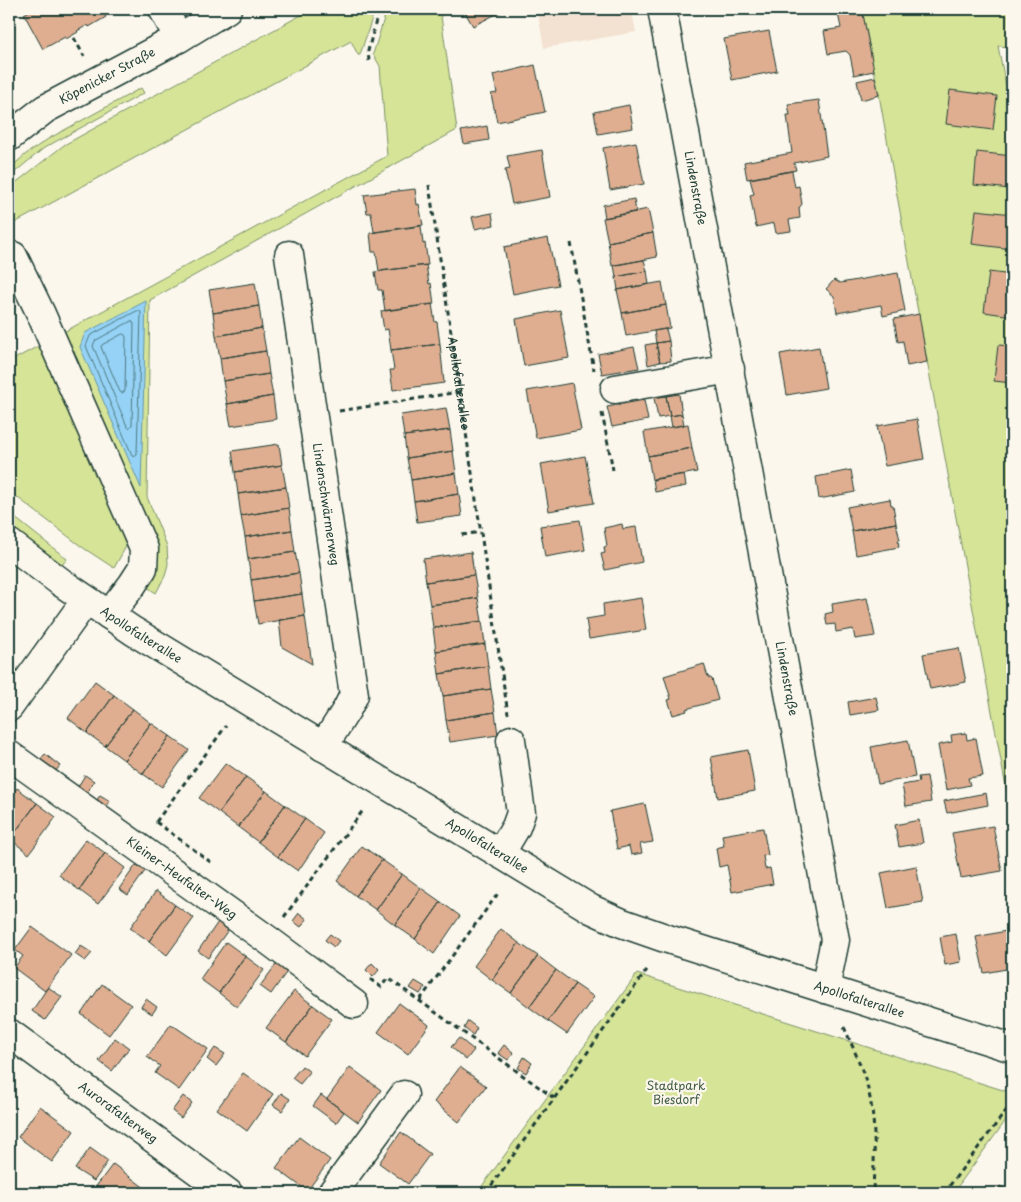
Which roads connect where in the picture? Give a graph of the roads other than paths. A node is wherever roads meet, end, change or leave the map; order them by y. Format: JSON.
{"nodes":[{"id":1,"x":163,"y":9,"type":"edge"},
{"id":2,"x":235,"y":9,"type":"edge"},
{"id":3,"x":662,"y":9,"type":"edge"},
{"id":4,"x":218,"y":14,"type":"edge"},
{"id":5,"x":179,"y":38,"type":"junction"},
{"id":6,"x":9,"y":137,"type":"edge"},
{"id":7,"x":289,"y":255,"type":"dead end"},
{"id":8,"x":13,"y":256,"type":"dead end"},
{"id":9,"x":730,"y":369,"type":"junction"},
{"id":10,"x":604,"y":392,"type":"road end"},
{"id":11,"x":9,"y":543,"type":"edge"},
{"id":12,"x":86,"y":600,"type":"junction"},
{"id":13,"x":109,"y":615,"type":"junction"},
{"id":14,"x":9,"y":707,"type":"edge"},
{"id":15,"x":510,"y":730,"type":"road end"},
{"id":16,"x":323,"y":748,"type":"junction"},
{"id":17,"x":9,"y":755,"type":"edge"},
{"id":18,"x":500,"y":854,"type":"junction"},
{"id":19,"x":825,"y":989,"type":"junction"},
{"id":20,"x":354,"y":1004,"type":"dead end"},
{"id":21,"x":9,"y":1033,"type":"edge"},
{"id":22,"x":1012,"y":1048,"type":"edge"},
{"id":23,"x":404,"y":1095,"type":"dead end"},
{"id":24,"x":228,"y":1193,"type":"edge"},
{"id":25,"x":332,"y":1193,"type":"edge"}],
"edges":[{"from":1,"to":5,"type":"street"},
{"from":2,"to":4,"type":"street","name":"Köpenicker Straße"},
{"from":3,"to":9,"type":"street","name":"Lindenstraße"},
{"from":4,"to":5,"type":"street","name":"Köpenicker Straße"},
{"from":5,"to":6,"type":"street","name":"Köpenicker Straße"},
{"from":7,"to":16,"type":"street","name":"Lindenschwärmerweg"},
{"from":8,"to":13,"type":"street"},
{"from":9,"to":10,"type":"street"},
{"from":9,"to":19,"type":"street","name":"Lindenstraße"},
{"from":11,"to":12,"type":"street","name":"Apollofalterallee"},
{"from":12,"to":13,"type":"street","name":"Apollofalterallee"},
{"from":12,"to":14,"type":"street"},
{"from":13,"to":16,"type":"street","name":"Apollofalterallee"},
{"from":15,"to":18,"type":"street"},
{"from":16,"to":18,"type":"street","name":"Apollofalterallee"},
{"from":17,"to":20,"type":"street","name":"Kleiner-Heufalter-Weg"},
{"from":18,"to":19,"type":"street","name":"Apollofalterallee"},
{"from":19,"to":22,"type":"street","name":"Apollofalterallee"},
{"from":21,"to":24,"type":"street","name":"Aurorafalterweg"},
{"from":23,"to":25,"type":"street"}]}
